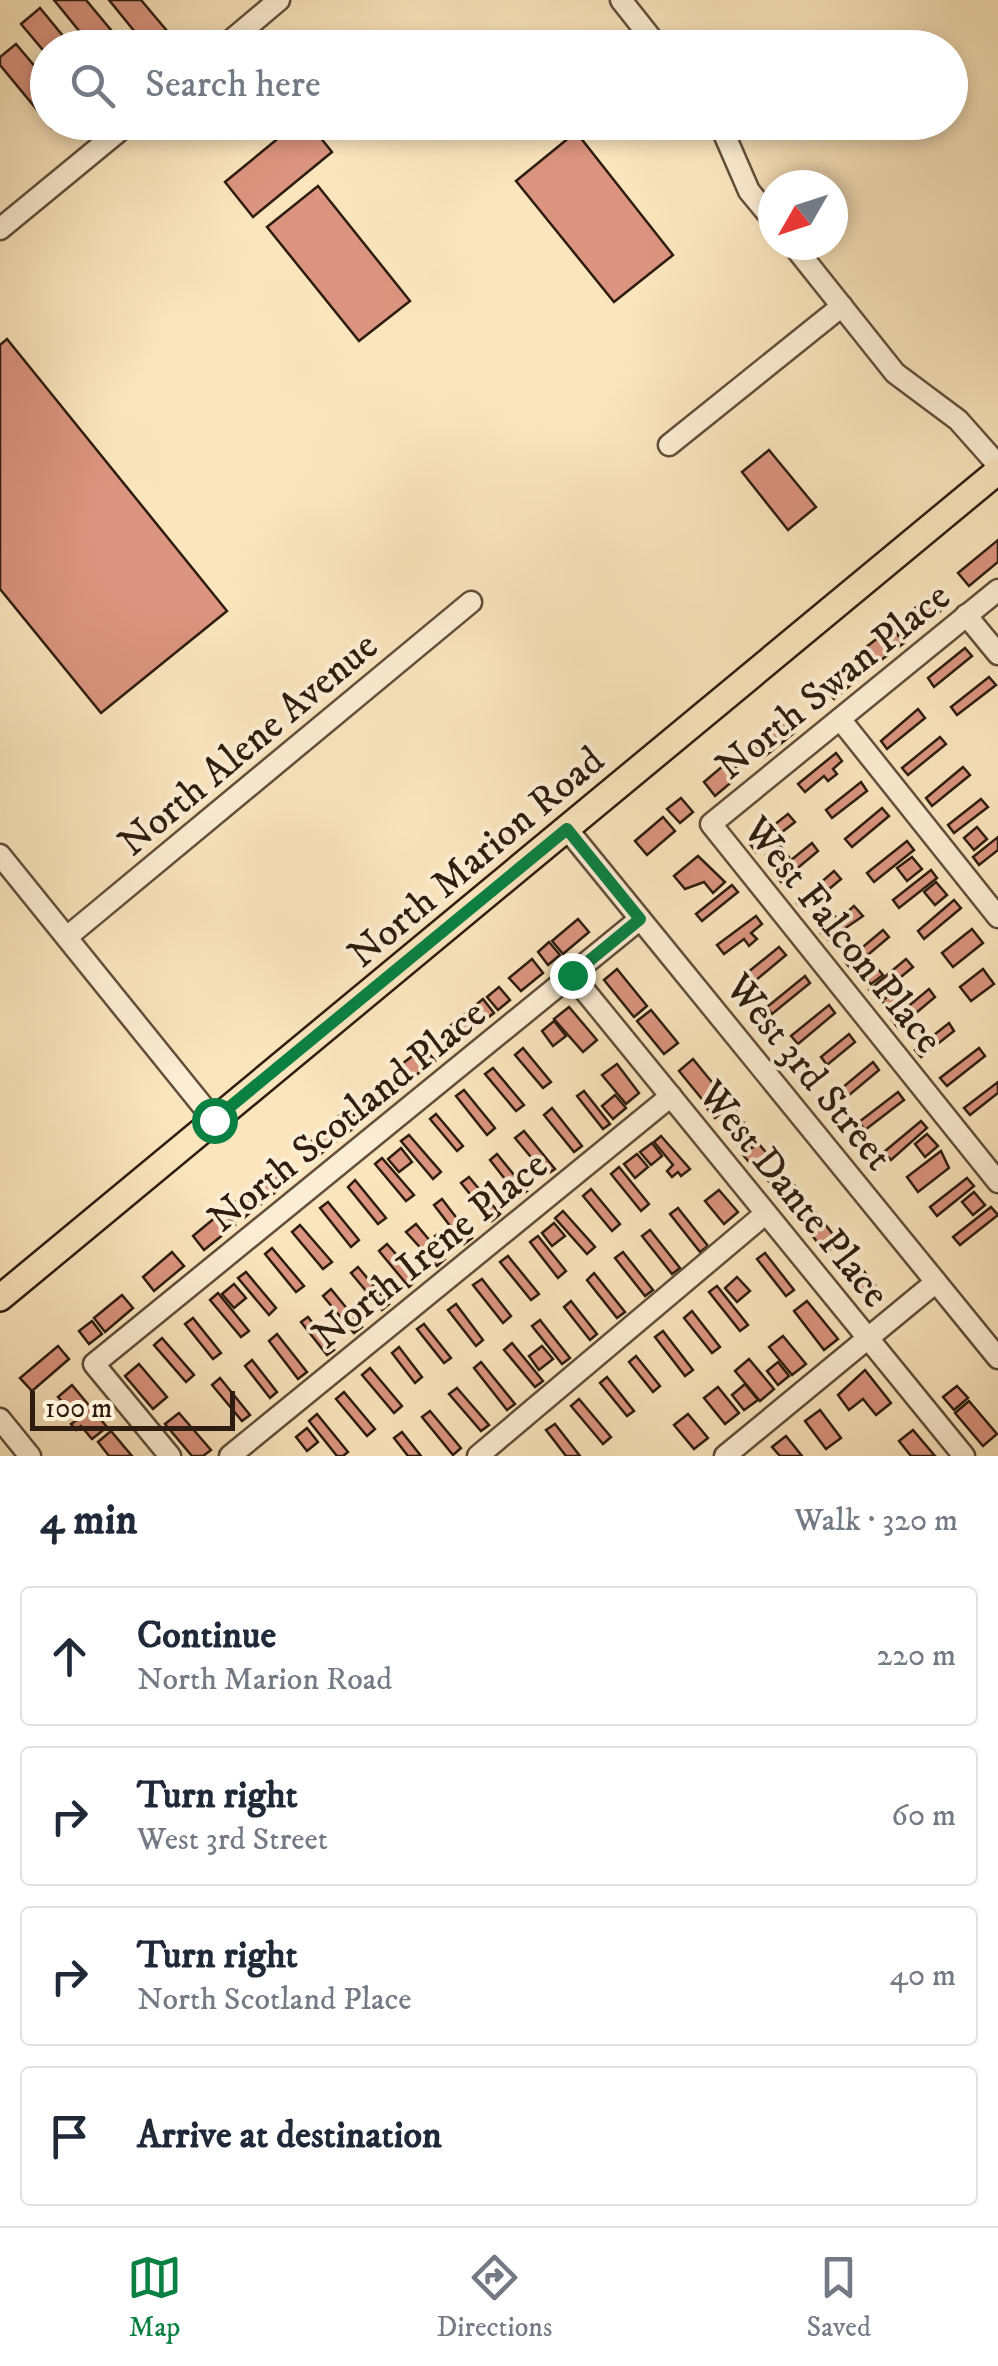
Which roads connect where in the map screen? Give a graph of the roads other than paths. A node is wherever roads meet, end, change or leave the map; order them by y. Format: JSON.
{"nodes":[{"id":1,"x":280,"y":0,"type":"edge"},
{"id":2,"x":621,"y":0,"type":"edge"},
{"id":3,"x":244,"y":30,"type":"edge"},
{"id":4,"x":645,"y":30,"type":"edge"},
{"id":5,"x":108,"y":140,"type":"edge"},
{"id":6,"x":727,"y":140,"type":"edge"},
{"id":7,"x":758,"y":201,"type":"edge"},
{"id":8,"x":0,"y":230,"type":"edge"},
{"id":9,"x":805,"y":260,"type":"edge"},
{"id":10,"x":842,"y":306,"type":"junction"},
{"id":11,"x":669,"y":445,"type":"dead end"},
{"id":12,"x":998,"y":468,"type":"edge"},
{"id":13,"x":998,"y":590,"type":"edge"},
{"id":14,"x":472,"y":602,"type":"dead end"},
{"id":15,"x":966,"y":615,"type":"junction"},
{"id":16,"x":998,"y":654,"type":"edge"},
{"id":17,"x":840,"y":719,"type":"junction"},
{"id":18,"x":711,"y":824,"type":"joint"},
{"id":19,"x":567,"y":829,"type":"junction"},
{"id":20,"x":0,"y":855,"type":"edge"},
{"id":21,"x":998,"y":918,"type":"edge"},
{"id":22,"x":640,"y":919,"type":"junction"},
{"id":23,"x":68,"y":937,"type":"junction"},
{"id":24,"x":572,"y":975,"type":"junction"},
{"id":25,"x":671,"y":1096,"type":"junction"},
{"id":26,"x":214,"y":1120,"type":"junction"},
{"id":27,"x":998,"y":1182,"type":"edge"},
{"id":28,"x":765,"y":1214,"type":"junction"},
{"id":29,"x":936,"y":1282,"type":"junction"},
{"id":30,"x":0,"y":1298,"type":"edge"},
{"id":31,"x":868,"y":1338,"type":"junction"},
{"id":32,"x":998,"y":1358,"type":"edge"},
{"id":33,"x":0,"y":1419,"type":"edge"},
{"id":34,"x":30,"y":1456,"type":"edge"},
{"id":35,"x":170,"y":1456,"type":"edge"},
{"id":36,"x":230,"y":1456,"type":"edge"},
{"id":37,"x":478,"y":1456,"type":"edge"},
{"id":38,"x":725,"y":1456,"type":"edge"},
{"id":39,"x":964,"y":1456,"type":"edge"}],
"edges":[{"from":1,"to":3,"type":"street"},
{"from":2,"to":4,"type":"street"},
{"from":5,"to":8,"type":"street"},
{"from":6,"to":7,"type":"street"},
{"from":9,"to":10,"type":"street"},
{"from":10,"to":11,"type":"street"},
{"from":10,"to":12,"type":"street"},
{"from":12,"to":19,"type":"main road","name":"North Marion Road"},
{"from":13,"to":15,"type":"street","name":"North Swan Place"},
{"from":14,"to":23,"type":"street","name":"North Alene Avenue"},
{"from":15,"to":16,"type":"street"},
{"from":15,"to":17,"type":"street","name":"North Swan Place"},
{"from":17,"to":18,"type":"street","name":"North Swan Place"},
{"from":17,"to":21,"type":"street"},
{"from":18,"to":27,"type":"street","name":"West Falcon Place"},
{"from":19,"to":22,"type":"street","name":"West 3rd Street"},
{"from":19,"to":26,"type":"main road","name":"North Marion Road"},
{"from":20,"to":23,"type":"street"},
{"from":22,"to":24,"type":"street","name":"North Scotland Place"},
{"from":22,"to":29,"type":"street","name":"West 3rd Street"},
{"from":23,"to":26,"type":"street"},
{"from":24,"to":25,"type":"street","name":"West Dante Place"},
{"from":24,"to":35,"type":"street","name":"North Scotland Place"},
{"from":25,"to":28,"type":"street","name":"West Dante Place"},
{"from":25,"to":36,"type":"street","name":"North Irene Place"},
{"from":26,"to":30,"type":"main road","name":"North Marion Road"},
{"from":28,"to":31,"type":"street","name":"West Dante Place"},
{"from":28,"to":37,"type":"street"},
{"from":29,"to":31,"type":"street"},
{"from":29,"to":32,"type":"street","name":"West 3rd Street"},
{"from":31,"to":38,"type":"street"},
{"from":31,"to":39,"type":"street","name":"West Dante Place"},
{"from":33,"to":34,"type":"street"}]}
